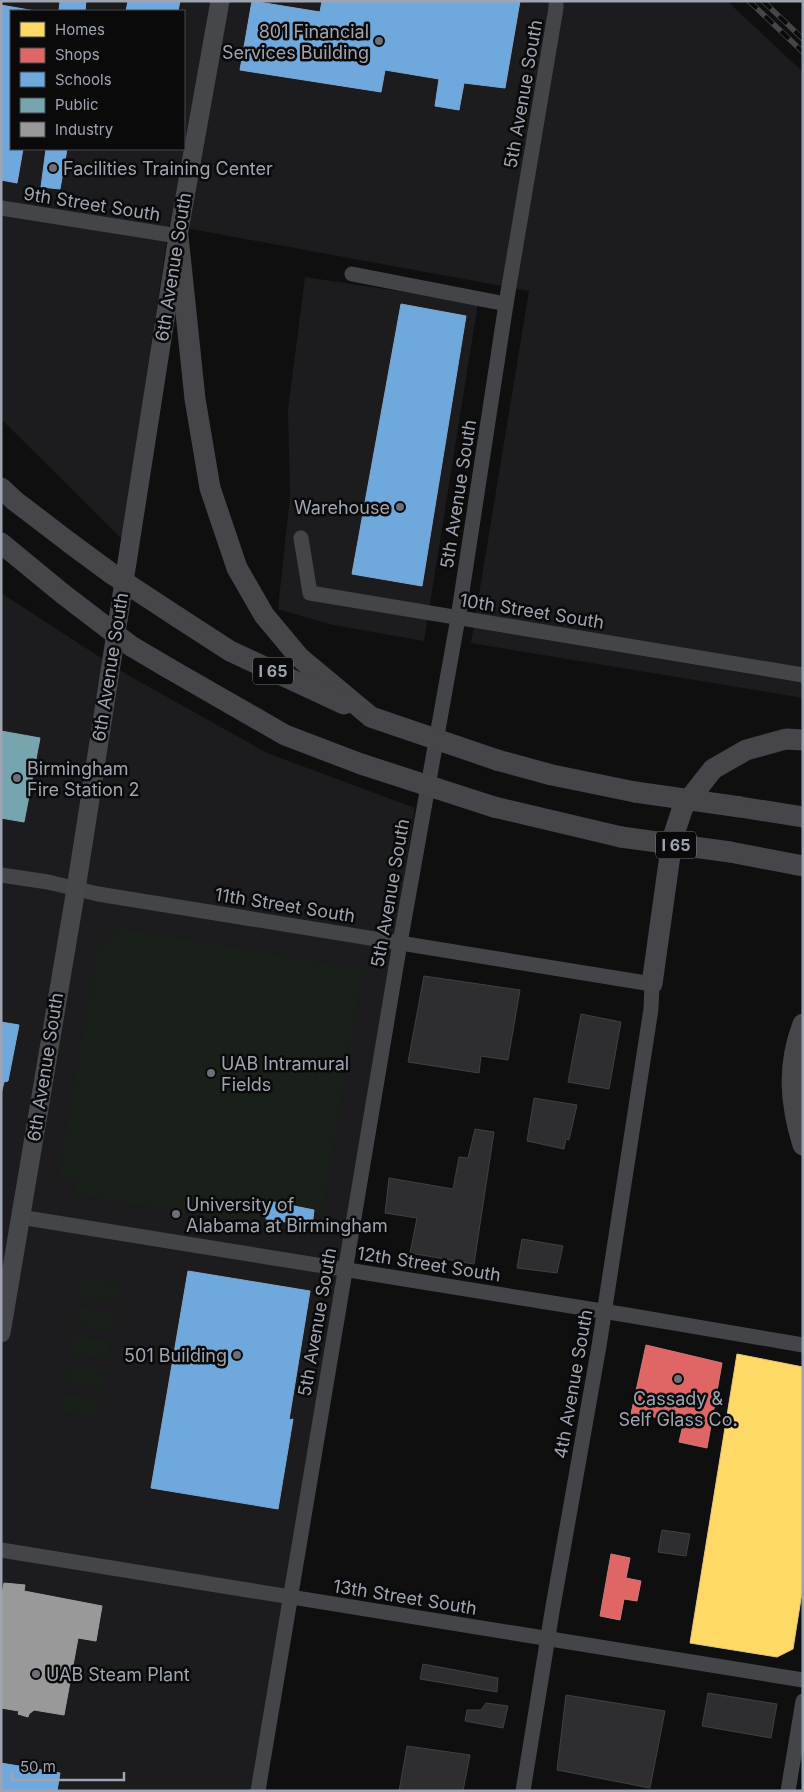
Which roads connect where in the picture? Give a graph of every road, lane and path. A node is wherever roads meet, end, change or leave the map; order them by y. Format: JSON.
{"nodes":[{"id":1,"x":220,"y":1,"type":"edge"},
{"id":2,"x":556,"y":1,"type":"edge"},
{"id":3,"x":1,"y":208,"type":"edge"},
{"id":4,"x":178,"y":236,"type":"junction"},
{"id":5,"x":352,"y":274,"type":"dead end"},
{"id":6,"x":506,"y":304,"type":"junction"},
{"id":7,"x":1,"y":488,"type":"edge"},
{"id":8,"x":302,"y":538,"type":"dead end"},
{"id":9,"x":1,"y":543,"type":"edge"},
{"id":10,"x":1,"y":556,"type":"edge"},
{"id":11,"x":63,"y":594,"type":"junction"},
{"id":12,"x":458,"y":618,"type":"junction"},
{"id":13,"x":803,"y":675,"type":"edge"},
{"id":14,"x":371,"y":717,"type":"junction"},
{"id":15,"x":803,"y":740,"type":"edge"},
{"id":16,"x":803,"y":817,"type":"edge"},
{"id":17,"x":803,"y":866,"type":"edge"},
{"id":18,"x":1,"y":875,"type":"edge"},
{"id":19,"x":76,"y":889,"type":"junction"},
{"id":20,"x":400,"y":943,"type":"junction"},
{"id":21,"x":652,"y":984,"type":"junction"},
{"id":22,"x":803,"y":1024,"type":"edge"},
{"id":23,"x":803,"y":1146,"type":"edge"},
{"id":24,"x":20,"y":1217,"type":"junction"},
{"id":25,"x":345,"y":1269,"type":"junction"},
{"id":26,"x":604,"y":1311,"type":"junction"},
{"id":27,"x":1,"y":1333,"type":"edge"},
{"id":28,"x":803,"y":1345,"type":"edge"},
{"id":29,"x":1,"y":1550,"type":"edge"},
{"id":30,"x":290,"y":1597,"type":"junction"},
{"id":31,"x":548,"y":1639,"type":"junction"},
{"id":32,"x":803,"y":1680,"type":"edge"},
{"id":33,"x":803,"y":1701,"type":"edge"},
{"id":34,"x":258,"y":1791,"type":"edge"},
{"id":35,"x":523,"y":1791,"type":"edge"},
{"id":36,"x":788,"y":1791,"type":"edge"}],
"edges":[{"from":1,"to":4,"type":"main road","name":"6th Avenue South"},
{"from":2,"to":6,"type":"street","name":"5th Avenue South"},
{"from":3,"to":4,"type":"street","name":"9th Street South"},
{"from":4,"to":14,"type":"highway"},
{"from":4,"to":19,"type":"main road","name":"6th Avenue South"},
{"from":5,"to":6,"type":"street"},
{"from":6,"to":12,"type":"street","name":"5th Avenue South"},
{"from":7,"to":14,"type":"highway","number":"I 65","bridge":true},
{"from":8,"to":12,"type":"street","name":"10th Street South"},
{"from":9,"to":11,"type":"highway","number":"I 65"},
{"from":10,"to":11,"type":"highway"},
{"from":11,"to":17,"type":"highway","number":"I 65","bridge":true},
{"from":12,"to":13,"type":"street","name":"10th Street South"},
{"from":12,"to":20,"type":"street","name":"5th Avenue South"},
{"from":14,"to":16,"type":"highway","number":"I 65","bridge":true},
{"from":15,"to":21,"type":"highway"},
{"from":18,"to":19,"type":"street","name":"11th Street South"},
{"from":19,"to":20,"type":"street","name":"11th Street South"},
{"from":19,"to":24,"type":"main road","name":"6th Avenue South"},
{"from":20,"to":21,"type":"street","name":"11th Street South"},
{"from":20,"to":25,"type":"street","name":"5th Avenue South"},
{"from":21,"to":26,"type":"street","name":"4th Avenue South"},
{"from":22,"to":23,"type":"highway"},
{"from":24,"to":25,"type":"street","name":"12th Street South"},
{"from":24,"to":27,"type":"main road","name":"6th Avenue South"},
{"from":25,"to":26,"type":"street","name":"12th Street South"},
{"from":25,"to":30,"type":"street","name":"5th Avenue South"},
{"from":26,"to":28,"type":"street","name":"12th Street South"},
{"from":26,"to":31,"type":"street","name":"4th Avenue South"},
{"from":29,"to":30,"type":"street","name":"13th Street South"},
{"from":30,"to":31,"type":"street","name":"13th Street South"},
{"from":30,"to":34,"type":"street","name":"5th Avenue South"},
{"from":31,"to":32,"type":"street","name":"13th Street South"},
{"from":31,"to":35,"type":"street","name":"4th Avenue South"},
{"from":33,"to":36,"type":"street"}]}
